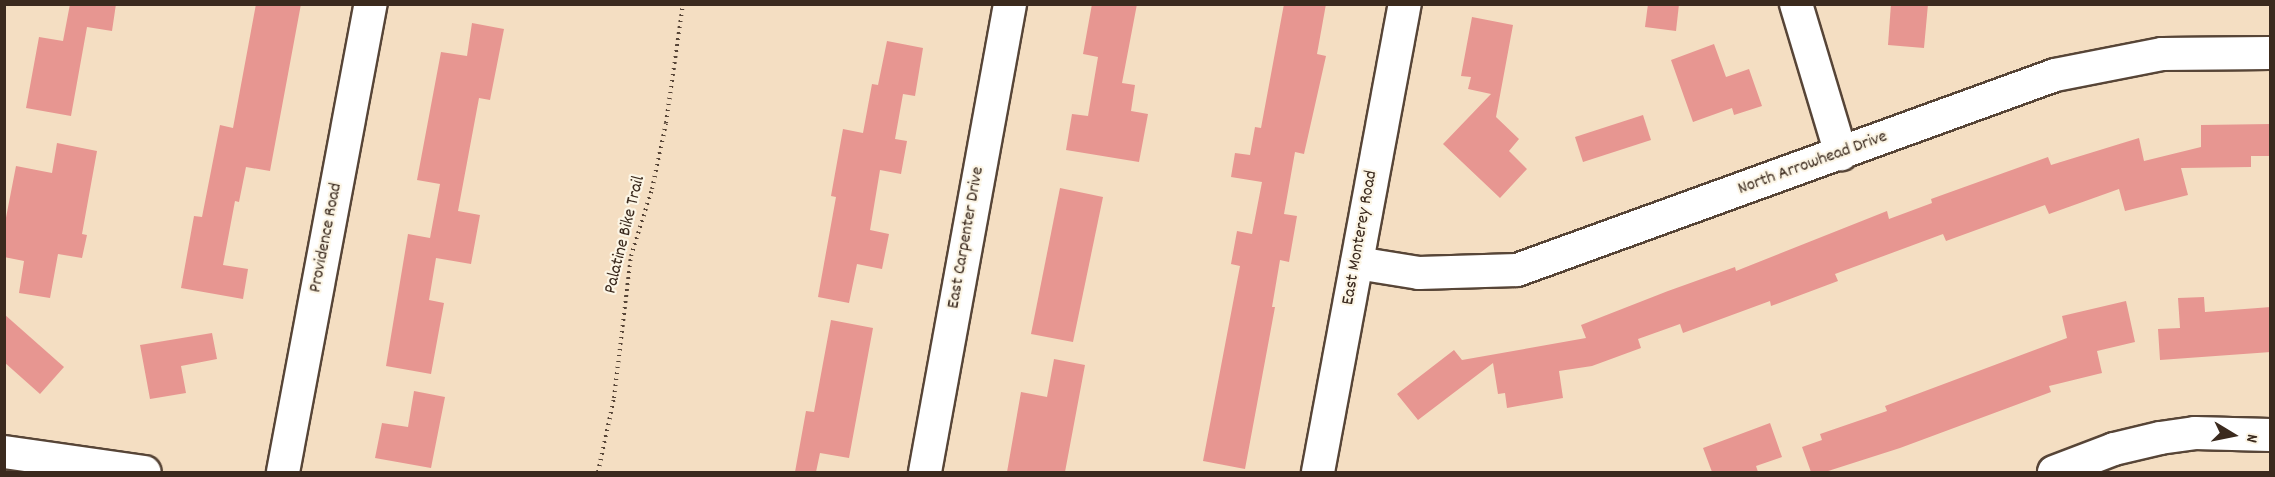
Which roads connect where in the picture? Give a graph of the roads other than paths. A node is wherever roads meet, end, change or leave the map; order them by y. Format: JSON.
{"nodes":[{"id":1,"x":371,"y":4,"type":"edge"},
{"id":2,"x":1010,"y":4,"type":"edge"},
{"id":3,"x":1405,"y":4,"type":"edge"},
{"id":4,"x":1796,"y":4,"type":"edge"},
{"id":5,"x":2271,"y":53,"type":"edge"},
{"id":6,"x":1841,"y":154,"type":"junction"},
{"id":7,"x":1357,"y":263,"type":"junction"},
{"id":8,"x":2271,"y":435,"type":"edge"},
{"id":9,"x":4,"y":452,"type":"edge"},
{"id":10,"x":145,"y":472,"type":"edge"},
{"id":11,"x":283,"y":472,"type":"edge"},
{"id":12,"x":925,"y":472,"type":"edge"},
{"id":13,"x":1318,"y":472,"type":"edge"},
{"id":14,"x":2054,"y":472,"type":"edge"}],
"edges":[{"from":1,"to":11,"type":"street","name":"Providence Road"},
{"from":2,"to":12,"type":"street","name":"East Carpenter Drive"},
{"from":3,"to":7,"type":"street","name":"East Monterey Road"},
{"from":4,"to":6,"type":"street"},
{"from":5,"to":6,"type":"street","name":"North Arrowhead Drive"},
{"from":6,"to":7,"type":"street","name":"North Arrowhead Drive"},
{"from":7,"to":13,"type":"street","name":"East Monterey Road"},
{"from":8,"to":14,"type":"street"},
{"from":9,"to":10,"type":"street"}]}
